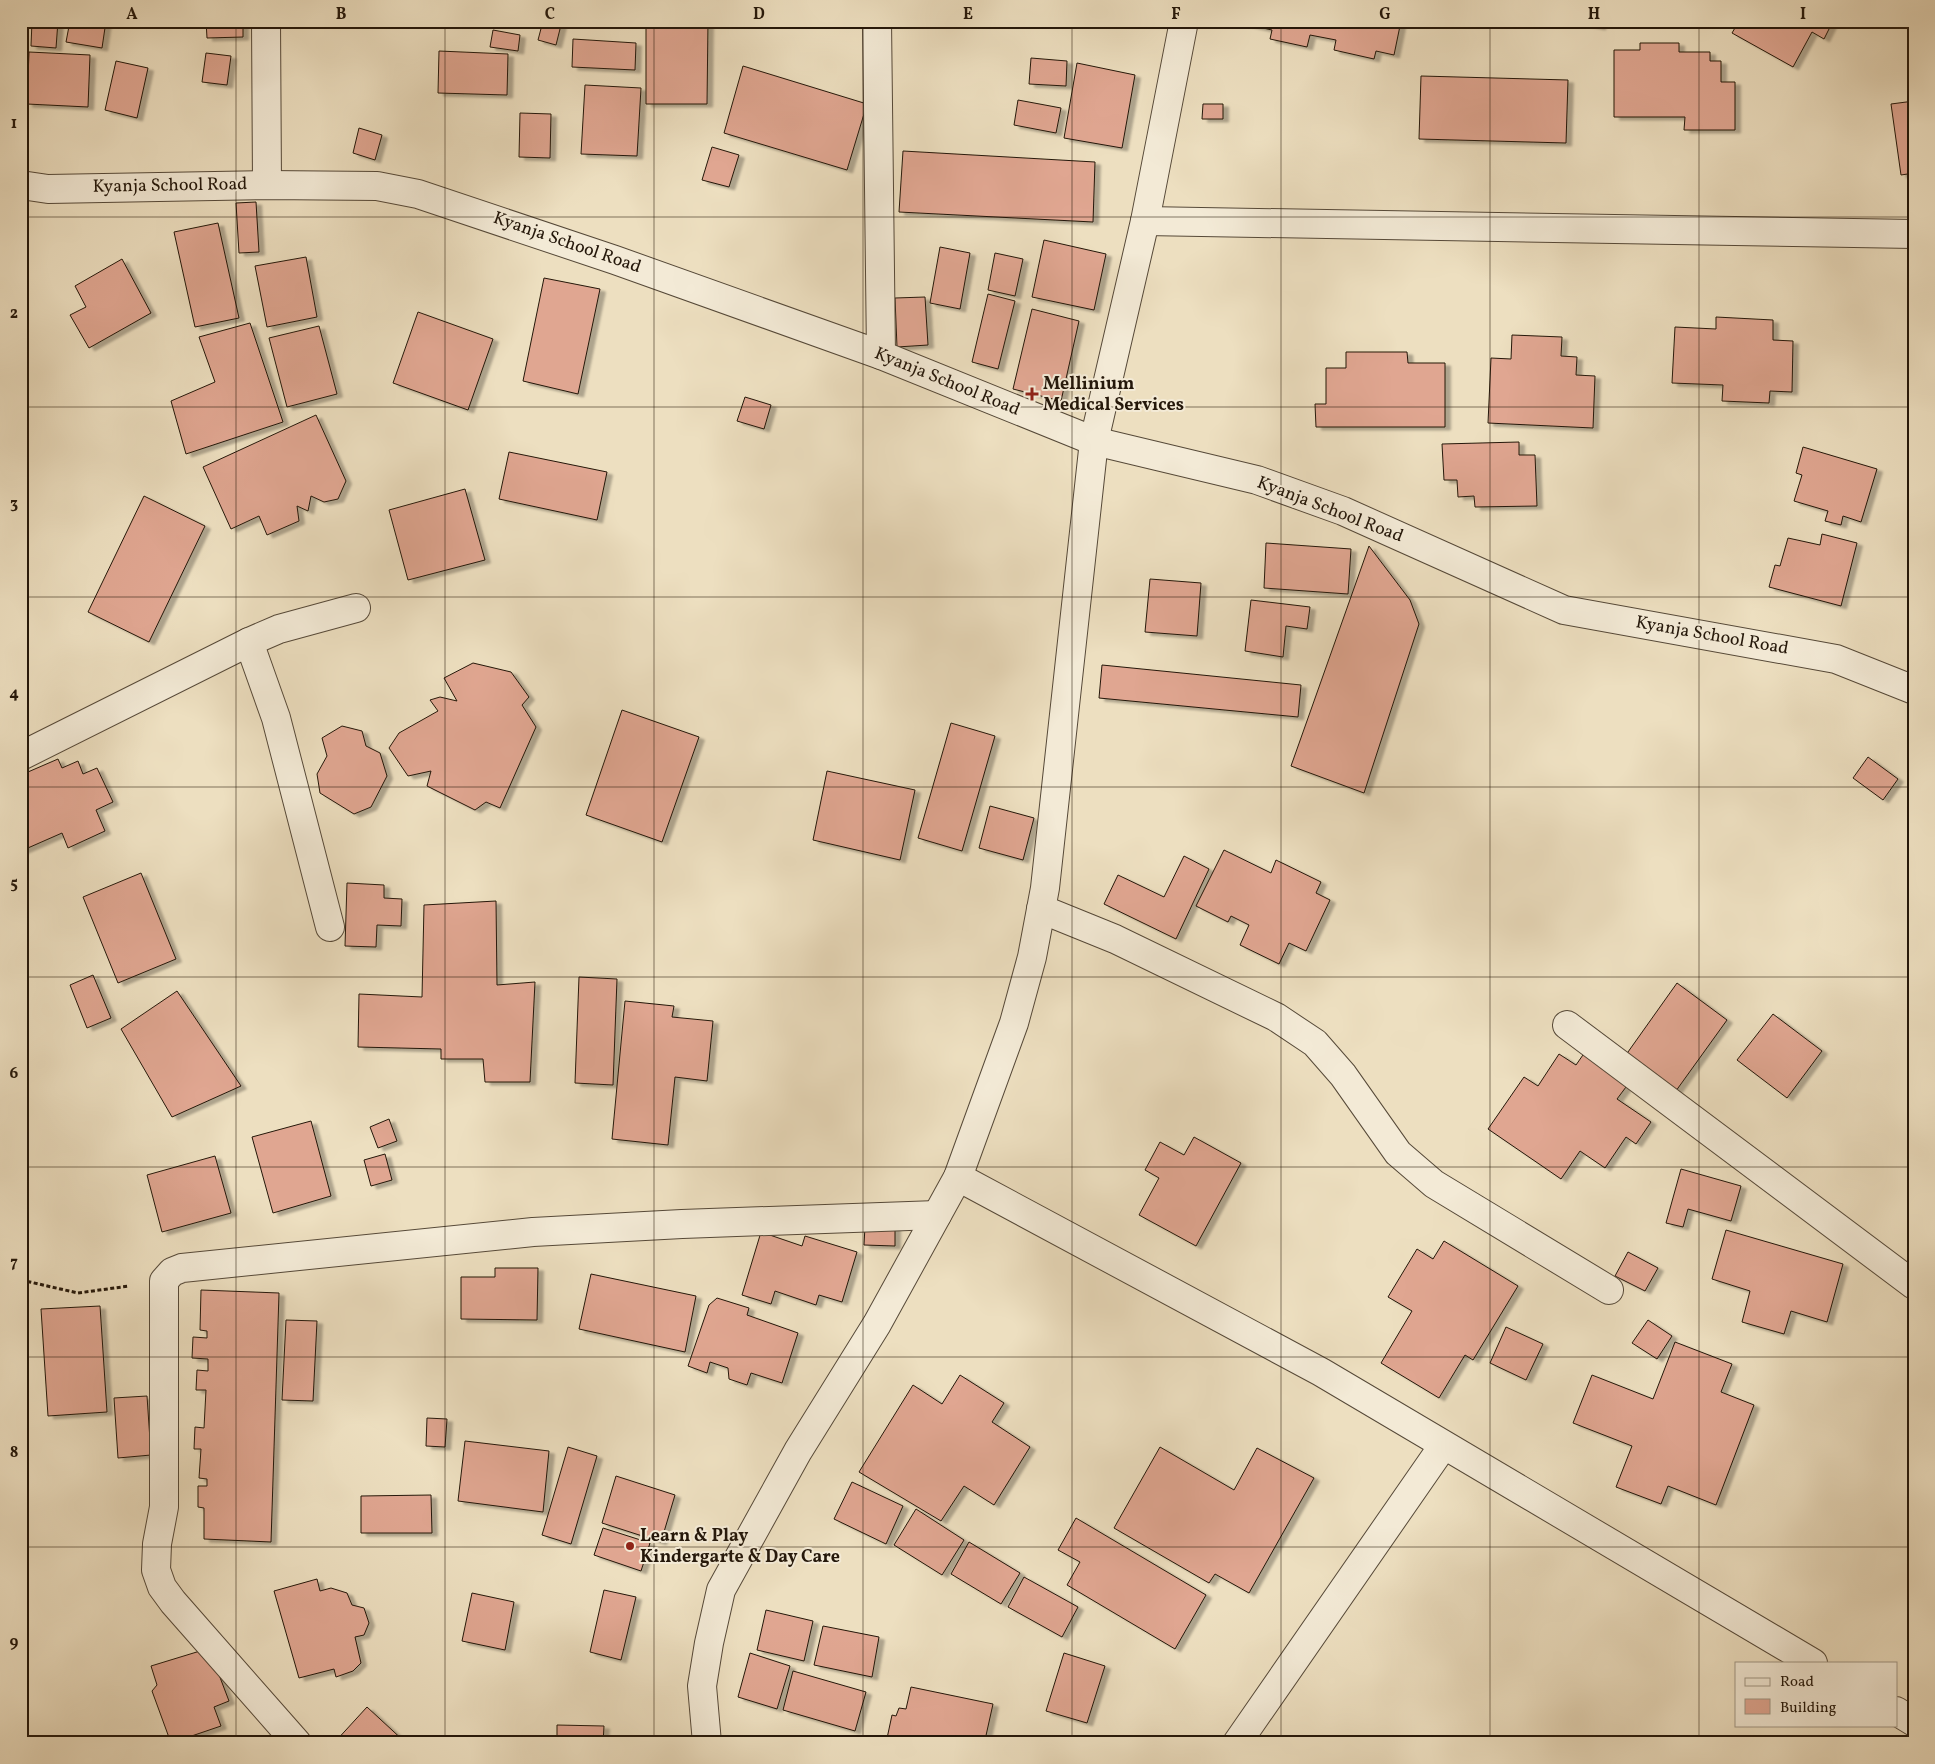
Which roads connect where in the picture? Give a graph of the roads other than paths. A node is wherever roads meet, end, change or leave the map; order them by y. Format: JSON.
{"nodes":[{"id":1,"x":266,"y":21,"type":"edge"},
{"id":2,"x":877,"y":21,"type":"edge"},
{"id":3,"x":1184,"y":21,"type":"edge"},
{"id":4,"x":21,"y":185,"type":"edge"},
{"id":5,"x":267,"y":185,"type":"junction"},
{"id":6,"x":1145,"y":221,"type":"junction"},
{"id":7,"x":1914,"y":234,"type":"edge"},
{"id":8,"x":881,"y":354,"type":"junction"},
{"id":9,"x":1094,"y":441,"type":"junction"},
{"id":10,"x":356,"y":608,"type":"dead end"},
{"id":11,"x":249,"y":642,"type":"junction"},
{"id":12,"x":1914,"y":690,"type":"edge"},
{"id":13,"x":21,"y":756,"type":"edge"},
{"id":14,"x":1041,"y":909,"type":"junction"},
{"id":15,"x":330,"y":927,"type":"dead end"},
{"id":16,"x":1567,"y":1025,"type":"dead end"},
{"id":17,"x":958,"y":1177,"type":"junction"},
{"id":18,"x":937,"y":1215,"type":"junction"},
{"id":19,"x":1914,"y":1286,"type":"edge"},
{"id":20,"x":1609,"y":1290,"type":"dead end"},
{"id":21,"x":1443,"y":1446,"type":"junction"},
{"id":22,"x":1811,"y":1662,"type":"edge"},
{"id":23,"x":1898,"y":1712,"type":"edge"},
{"id":24,"x":1914,"y":1722,"type":"edge"},
{"id":25,"x":297,"y":1743,"type":"edge"},
{"id":26,"x":707,"y":1743,"type":"edge"},
{"id":27,"x":1237,"y":1743,"type":"edge"}],
"edges":[{"from":1,"to":5,"type":"street"},
{"from":2,"to":8,"type":"street"},
{"from":3,"to":6,"type":"street"},
{"from":4,"to":5,"type":"street","name":"Kyanja School Road"},
{"from":5,"to":8,"type":"street","name":"Kyanja School Road"},
{"from":6,"to":7,"type":"street"},
{"from":6,"to":9,"type":"street"},
{"from":8,"to":9,"type":"street","name":"Kyanja School Road"},
{"from":9,"to":12,"type":"street","name":"Kyanja School Road"},
{"from":9,"to":14,"type":"street"},
{"from":10,"to":11,"type":"street"},
{"from":11,"to":13,"type":"street"},
{"from":11,"to":15,"type":"street"},
{"from":14,"to":17,"type":"street"},
{"from":14,"to":20,"type":"street"},
{"from":16,"to":19,"type":"street"},
{"from":17,"to":18,"type":"street"},
{"from":17,"to":21,"type":"street"},
{"from":18,"to":25,"type":"street"},
{"from":18,"to":26,"type":"street"},
{"from":21,"to":22,"type":"street"},
{"from":21,"to":27,"type":"street"},
{"from":23,"to":24,"type":"street"}]}
